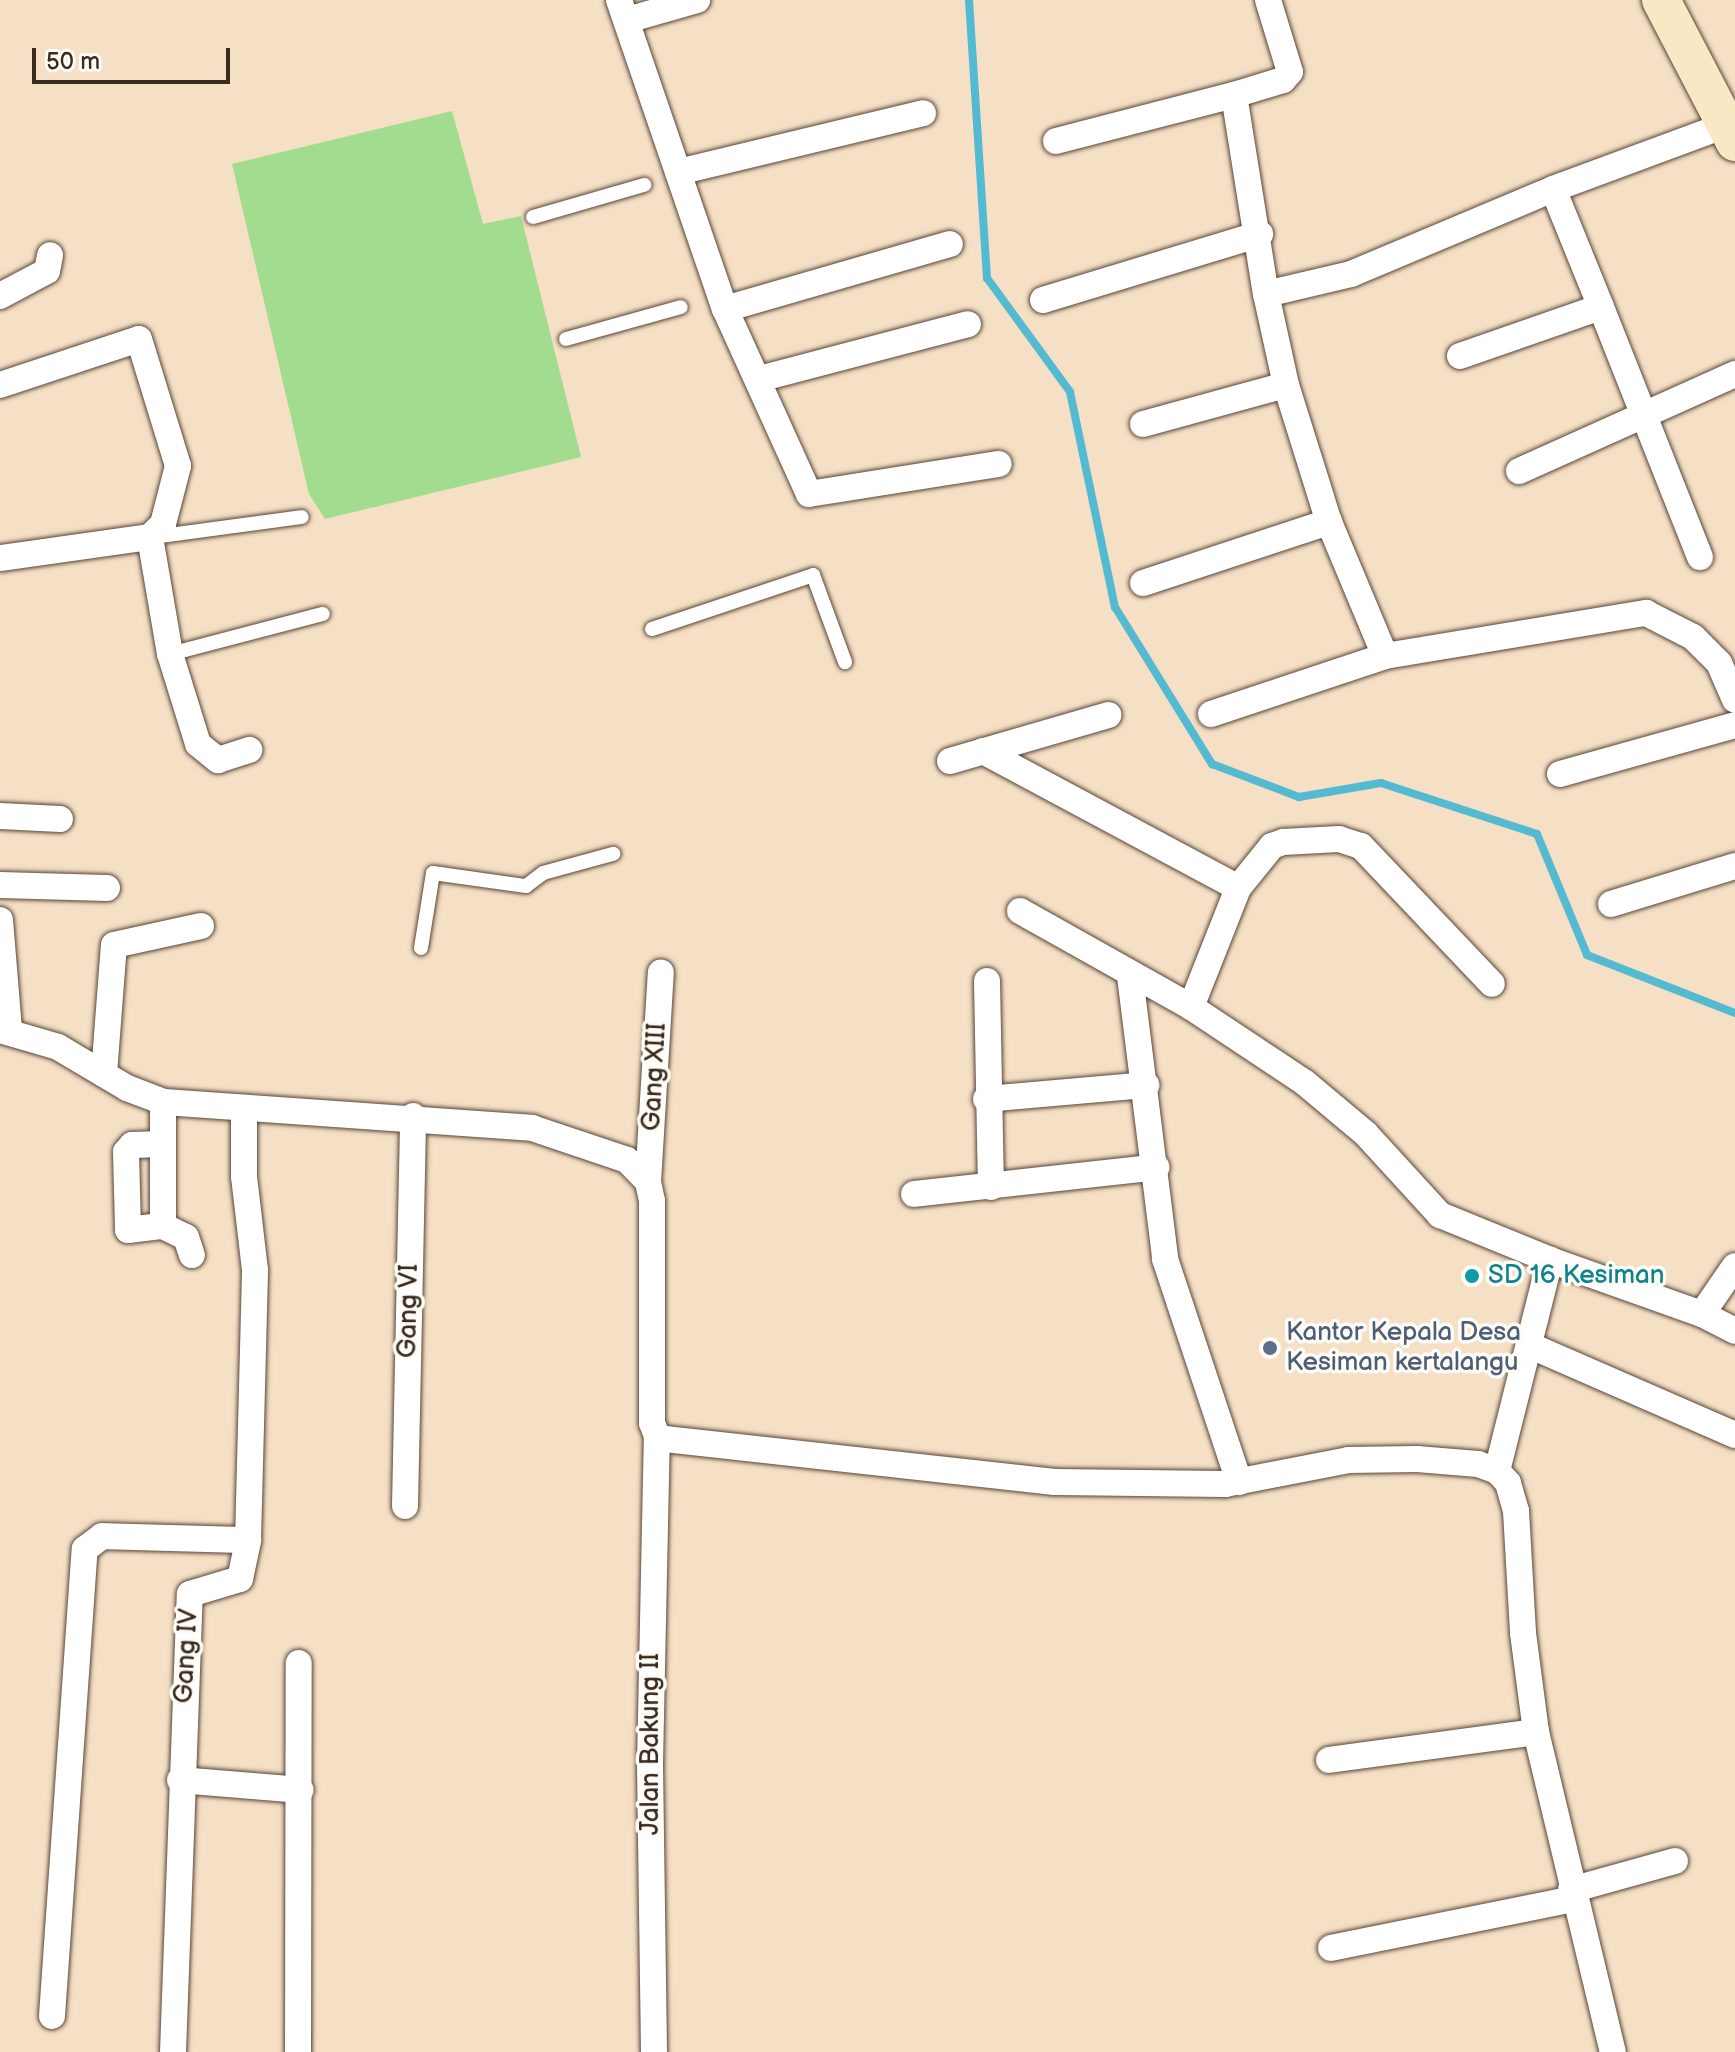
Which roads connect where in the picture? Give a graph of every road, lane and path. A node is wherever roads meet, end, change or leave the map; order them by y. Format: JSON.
{"nodes":[{"id":1,"x":697,"y":0,"type":"edge"},
{"id":2,"x":1268,"y":0,"type":"edge"},
{"id":3,"x":1661,"y":0,"type":"edge"},
{"id":4,"x":623,"y":10,"type":"edge"},
{"id":5,"x":1234,"y":95,"type":"junction"},
{"id":6,"x":923,"y":113,"type":"dead end"},
{"id":7,"x":1730,"y":133,"type":"edge"},
{"id":8,"x":1056,"y":141,"type":"dead end"},
{"id":9,"x":678,"y":172,"type":"junction"},
{"id":10,"x":644,"y":185,"type":"dead end"},
{"id":11,"x":1553,"y":189,"type":"junction"},
{"id":12,"x":533,"y":217,"type":"dead end"},
{"id":13,"x":1260,"y":234,"type":"junction"},
{"id":14,"x":950,"y":244,"type":"dead end"},
{"id":15,"x":50,"y":255,"type":"dead end"},
{"id":16,"x":1266,"y":294,"type":"junction"},
{"id":17,"x":0,"y":296,"type":"edge"},
{"id":18,"x":1043,"y":300,"type":"dead end"},
{"id":19,"x":681,"y":307,"type":"dead end"},
{"id":20,"x":1601,"y":307,"type":"junction"},
{"id":21,"x":725,"y":309,"type":"junction"},
{"id":22,"x":968,"y":324,"type":"dead end"},
{"id":23,"x":566,"y":339,"type":"dead end"},
{"id":24,"x":1460,"y":356,"type":"dead end"},
{"id":25,"x":1735,"y":374,"type":"edge"},
{"id":26,"x":759,"y":379,"type":"junction"},
{"id":27,"x":0,"y":385,"type":"edge"},
{"id":28,"x":1286,"y":385,"type":"junction"},
{"id":29,"x":1641,"y":415,"type":"junction"},
{"id":30,"x":1143,"y":424,"type":"dead end"},
{"id":31,"x":999,"y":464,"type":"dead end"},
{"id":32,"x":1519,"y":471,"type":"dead end"},
{"id":33,"x":302,"y":517,"type":"dead end"},
{"id":34,"x":1329,"y":522,"type":"junction"},
{"id":35,"x":150,"y":537,"type":"junction"},
{"id":36,"x":1700,"y":557,"type":"dead end"},
{"id":37,"x":0,"y":558,"type":"edge"},
{"id":38,"x":1143,"y":583,"type":"dead end"},
{"id":39,"x":323,"y":614,"type":"dead end"},
{"id":40,"x":652,"y":629,"type":"dead end"},
{"id":41,"x":170,"y":654,"type":"junction"},
{"id":42,"x":1385,"y":656,"type":"junction"},
{"id":43,"x":845,"y":662,"type":"dead end"},
{"id":44,"x":1735,"y":700,"type":"edge"},
{"id":45,"x":1211,"y":714,"type":"dead end"},
{"id":46,"x":1108,"y":715,"type":"dead end"},
{"id":47,"x":1735,"y":725,"type":"edge"},
{"id":48,"x":249,"y":750,"type":"dead end"},
{"id":49,"x":983,"y":751,"type":"junction"},
{"id":50,"x":950,"y":761,"type":"dead end"},
{"id":51,"x":1560,"y":774,"type":"dead end"},
{"id":52,"x":0,"y":816,"type":"edge"},
{"id":53,"x":60,"y":819,"type":"dead end"},
{"id":54,"x":613,"y":854,"type":"dead end"},
{"id":55,"x":1735,"y":866,"type":"edge"},
{"id":56,"x":0,"y":885,"type":"edge"},
{"id":57,"x":107,"y":888,"type":"dead end"},
{"id":58,"x":1238,"y":888,"type":"junction"},
{"id":59,"x":1611,"y":904,"type":"dead end"},
{"id":60,"x":1020,"y":911,"type":"dead end"},
{"id":61,"x":0,"y":920,"type":"edge"},
{"id":62,"x":201,"y":926,"type":"dead end"},
{"id":63,"x":421,"y":948,"type":"dead end"},
{"id":64,"x":661,"y":972,"type":"dead end"},
{"id":65,"x":1130,"y":976,"type":"junction"},
{"id":66,"x":987,"y":981,"type":"dead end"},
{"id":67,"x":1492,"y":984,"type":"dead end"},
{"id":68,"x":1191,"y":1007,"type":"junction"},
{"id":69,"x":5,"y":1030,"type":"edge"},
{"id":70,"x":104,"y":1074,"type":"junction"},
{"id":71,"x":1146,"y":1085,"type":"junction"},
{"id":72,"x":986,"y":1099,"type":"junction"},
{"id":73,"x":163,"y":1102,"type":"junction"},
{"id":74,"x":244,"y":1109,"type":"junction"},
{"id":75,"x":413,"y":1116,"type":"junction"},
{"id":76,"x":163,"y":1144,"type":"junction"},
{"id":77,"x":1157,"y":1167,"type":"junction"},
{"id":78,"x":648,"y":1182,"type":"junction"},
{"id":79,"x":991,"y":1187,"type":"junction"},
{"id":80,"x":914,"y":1194,"type":"dead end"},
{"id":81,"x":163,"y":1226,"type":"junction"},
{"id":82,"x":192,"y":1255,"type":"dead end"},
{"id":83,"x":1550,"y":1260,"type":"junction"},
{"id":84,"x":1735,"y":1266,"type":"edge"},
{"id":85,"x":1702,"y":1314,"type":"junction"},
{"id":86,"x":1735,"y":1331,"type":"edge"},
{"id":87,"x":1529,"y":1345,"type":"junction"},
{"id":88,"x":1735,"y":1435,"type":"edge"},
{"id":89,"x":657,"y":1436,"type":"junction"},
{"id":90,"x":1497,"y":1471,"type":"junction"},
{"id":91,"x":1239,"y":1482,"type":"junction"},
{"id":92,"x":405,"y":1506,"type":"dead end"},
{"id":93,"x":248,"y":1540,"type":"junction"},
{"id":94,"x":299,"y":1663,"type":"dead end"},
{"id":95,"x":1536,"y":1732,"type":"junction"},
{"id":96,"x":1329,"y":1760,"type":"dead end"},
{"id":97,"x":180,"y":1780,"type":"junction"},
{"id":98,"x":301,"y":1790,"type":"junction"},
{"id":99,"x":1675,"y":1861,"type":"dead end"},
{"id":100,"x":1572,"y":1894,"type":"junction"},
{"id":101,"x":1331,"y":1948,"type":"dead end"},
{"id":102,"x":52,"y":2016,"type":"dead end"},
{"id":103,"x":173,"y":2052,"type":"edge"},
{"id":104,"x":298,"y":2052,"type":"edge"},
{"id":105,"x":654,"y":2052,"type":"edge"},
{"id":106,"x":1613,"y":2052,"type":"edge"}],
"edges":[{"from":1,"to":4,"type":"street"},
{"from":2,"to":5,"type":"street"},
{"from":3,"to":7,"type":"street"},
{"from":4,"to":9,"type":"street"},
{"from":5,"to":8,"type":"street"},
{"from":5,"to":13,"type":"street"},
{"from":6,"to":9,"type":"street"},
{"from":7,"to":11,"type":"street"},
{"from":9,"to":21,"type":"street"},
{"from":10,"to":12,"type":"lane"},
{"from":11,"to":16,"type":"street"},
{"from":11,"to":20,"type":"street"},
{"from":13,"to":16,"type":"street"},
{"from":13,"to":18,"type":"street"},
{"from":14,"to":21,"type":"street"},
{"from":15,"to":17,"type":"street"},
{"from":16,"to":28,"type":"street"},
{"from":19,"to":23,"type":"lane"},
{"from":20,"to":24,"type":"street"},
{"from":20,"to":29,"type":"street"},
{"from":21,"to":26,"type":"street"},
{"from":22,"to":26,"type":"street"},
{"from":25,"to":29,"type":"street"},
{"from":26,"to":31,"type":"street"},
{"from":27,"to":35,"type":"street"},
{"from":28,"to":30,"type":"street"},
{"from":28,"to":34,"type":"street"},
{"from":29,"to":32,"type":"street"},
{"from":29,"to":36,"type":"street"},
{"from":33,"to":35,"type":"lane"},
{"from":34,"to":38,"type":"street"},
{"from":34,"to":42,"type":"street"},
{"from":35,"to":37,"type":"street"},
{"from":35,"to":41,"type":"street"},
{"from":39,"to":41,"type":"lane"},
{"from":40,"to":43,"type":"lane"},
{"from":41,"to":48,"type":"street"},
{"from":42,"to":44,"type":"street"},
{"from":42,"to":45,"type":"street"},
{"from":46,"to":49,"type":"street"},
{"from":47,"to":51,"type":"street"},
{"from":49,"to":50,"type":"street"},
{"from":49,"to":58,"type":"street"},
{"from":52,"to":53,"type":"street"},
{"from":54,"to":63,"type":"lane"},
{"from":55,"to":59,"type":"street"},
{"from":56,"to":57,"type":"street"},
{"from":58,"to":67,"type":"street"},
{"from":58,"to":68,"type":"street"},
{"from":60,"to":65,"type":"street"},
{"from":61,"to":69,"type":"street"},
{"from":62,"to":70,"type":"street"},
{"from":64,"to":78,"type":"street","name":"Gang XIII"},
{"from":65,"to":68,"type":"street"},
{"from":65,"to":71,"type":"street"},
{"from":66,"to":72,"type":"street"},
{"from":68,"to":83,"type":"street"},
{"from":69,"to":70,"type":"street"},
{"from":70,"to":73,"type":"street"},
{"from":71,"to":72,"type":"street"},
{"from":71,"to":77,"type":"street"},
{"from":72,"to":79,"type":"street"},
{"from":73,"to":74,"type":"street"},
{"from":73,"to":76,"type":"street"},
{"from":74,"to":75,"type":"street"},
{"from":74,"to":93,"type":"street","name":"Gang IV"},
{"from":75,"to":78,"type":"street"},
{"from":75,"to":92,"type":"street","name":"Gang VI"},
{"from":76,"to":81,"type":"street"},
{"from":76,"to":81,"type":"street"},
{"from":77,"to":79,"type":"street"},
{"from":77,"to":91,"type":"street"},
{"from":78,"to":89,"type":"street","name":"Gang XIII"},
{"from":79,"to":80,"type":"street"},
{"from":81,"to":82,"type":"street"},
{"from":83,"to":85,"type":"street"},
{"from":83,"to":87,"type":"street"},
{"from":84,"to":85,"type":"street"},
{"from":85,"to":86,"type":"street"},
{"from":87,"to":88,"type":"street"},
{"from":87,"to":90,"type":"street"},
{"from":89,"to":91,"type":"street"},
{"from":89,"to":105,"type":"street","name":"Jalan Bakung II"},
{"from":90,"to":91,"type":"street"},
{"from":90,"to":95,"type":"street"},
{"from":93,"to":97,"type":"street","name":"Gang IV"},
{"from":93,"to":102,"type":"street"},
{"from":94,"to":98,"type":"street"},
{"from":95,"to":96,"type":"street"},
{"from":95,"to":100,"type":"street"},
{"from":97,"to":98,"type":"street"},
{"from":97,"to":103,"type":"street","name":"Gang IV"},
{"from":98,"to":104,"type":"street"},
{"from":99,"to":100,"type":"street"},
{"from":100,"to":101,"type":"street"},
{"from":100,"to":106,"type":"street"}]}
